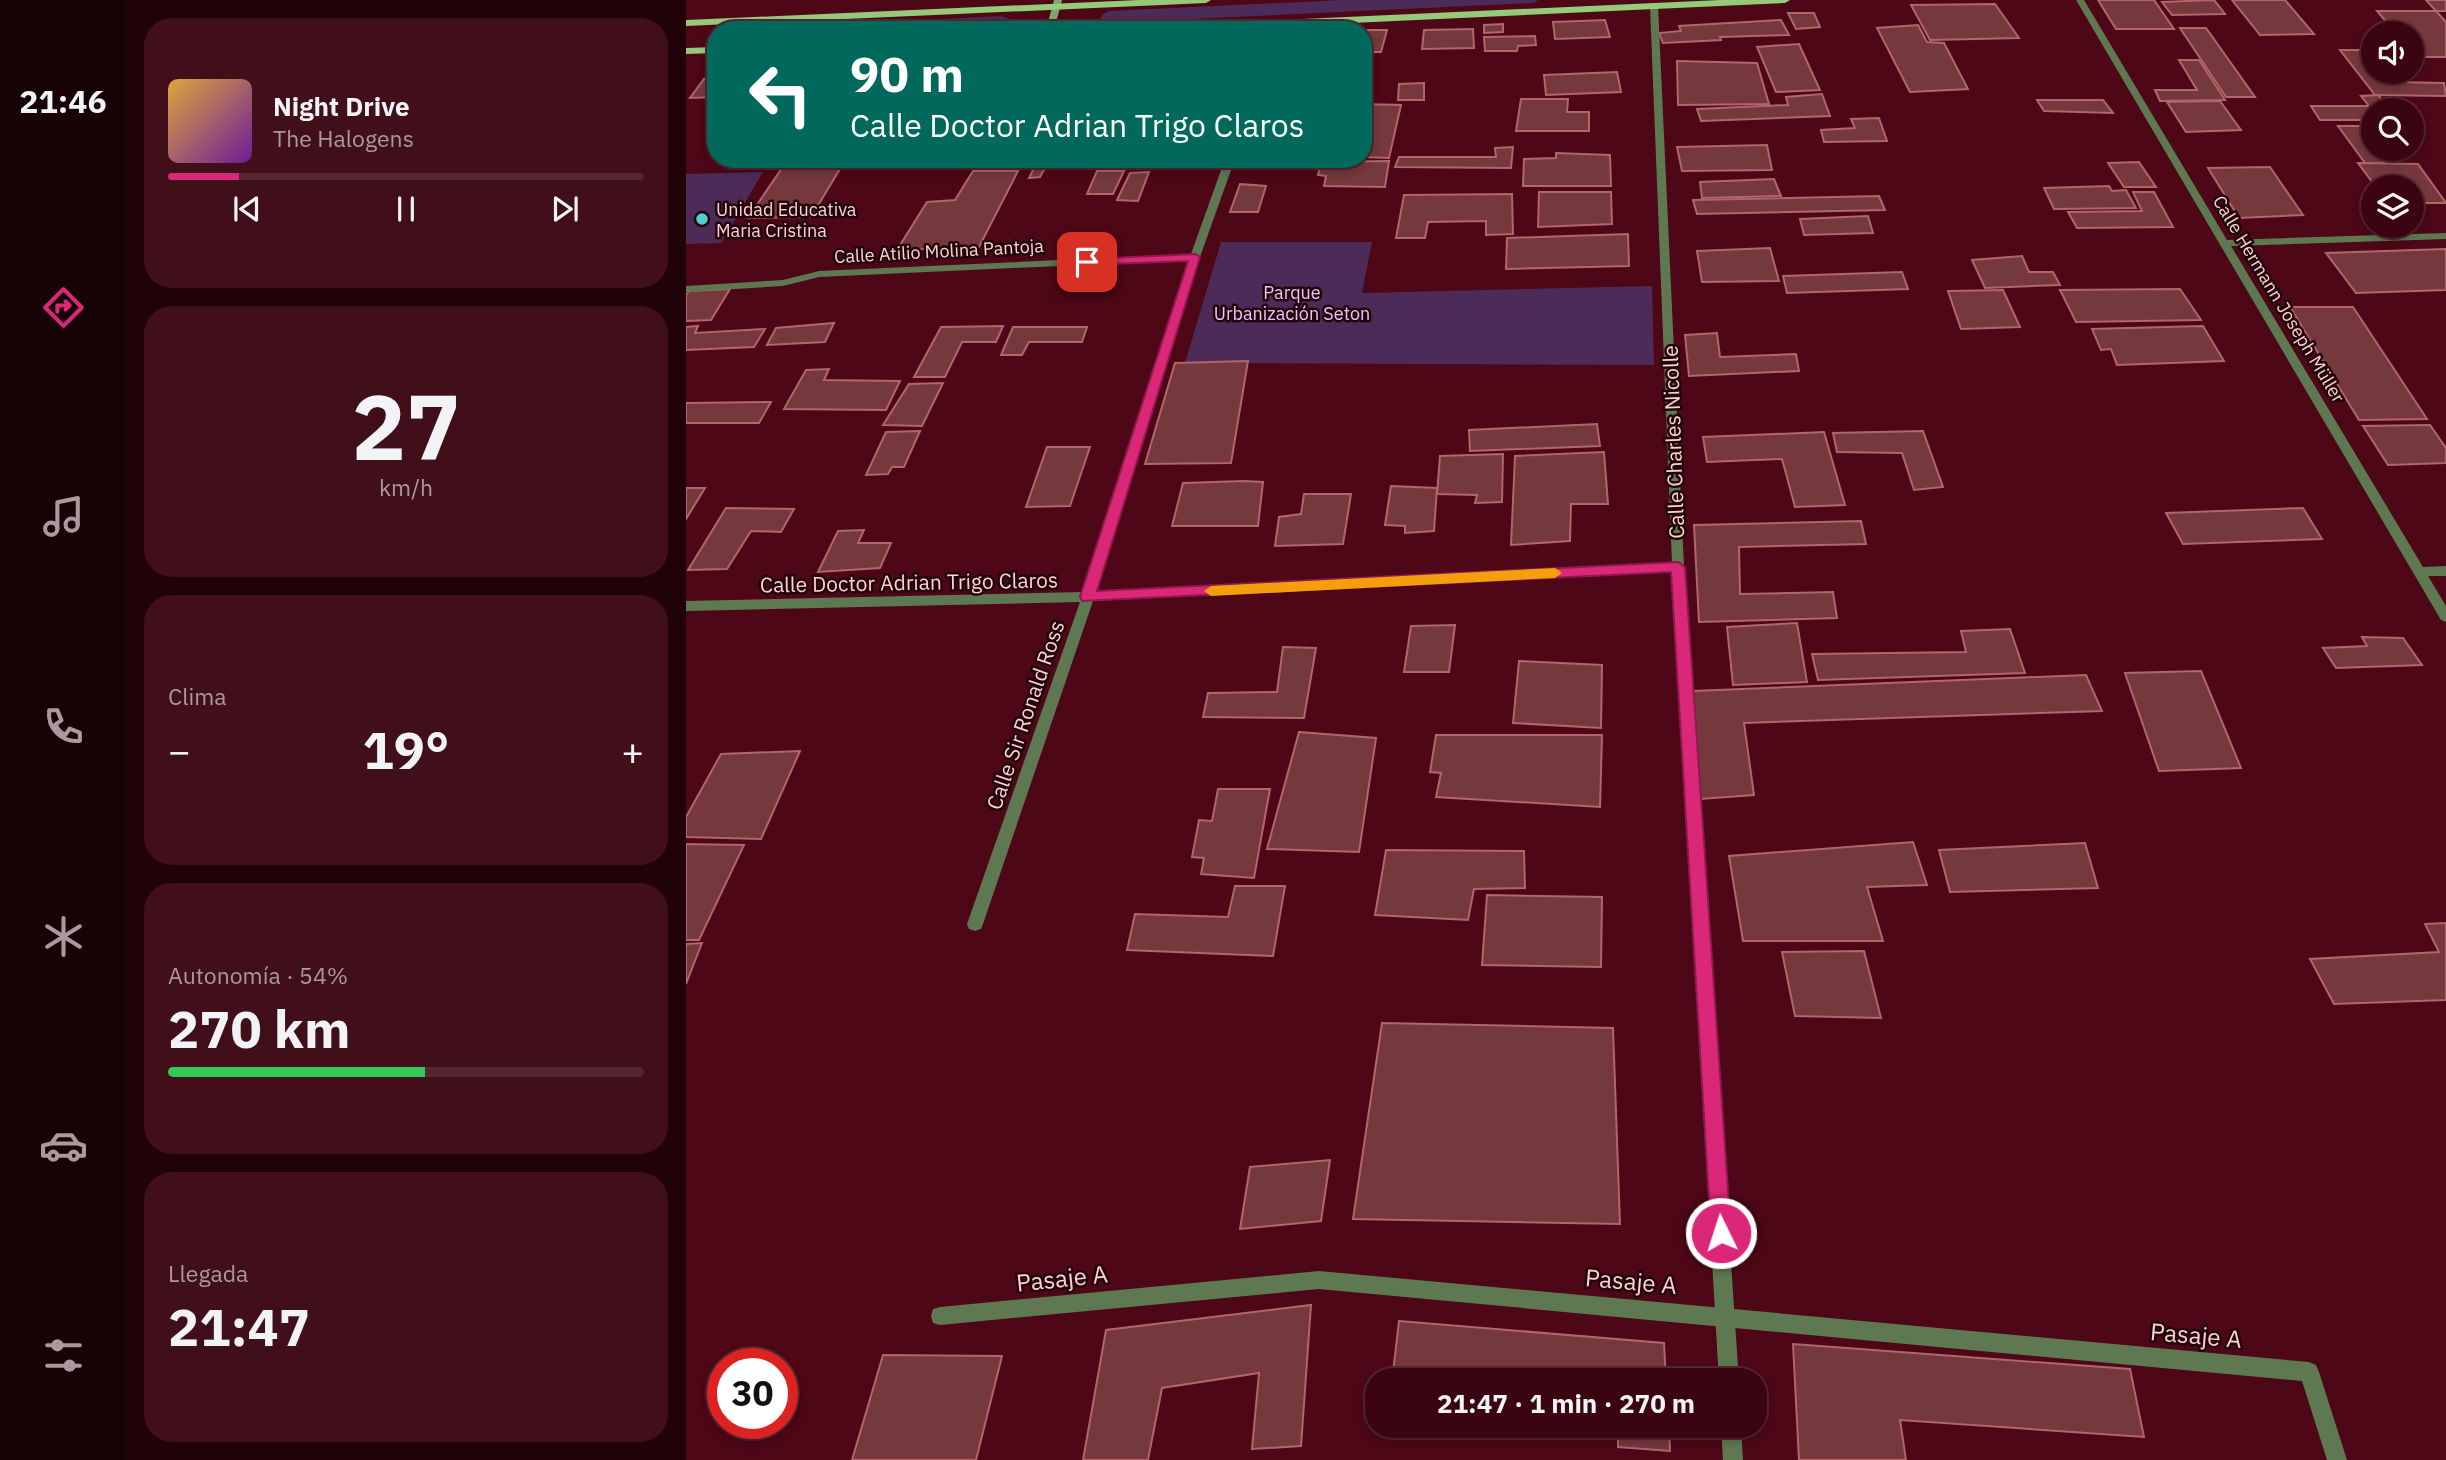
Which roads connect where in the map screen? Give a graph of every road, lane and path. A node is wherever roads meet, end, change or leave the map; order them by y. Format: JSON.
{"nodes":[{"id":1,"x":1206,"y":0,"type":"edge"},
{"id":2,"x":1785,"y":0,"type":"edge"},
{"id":3,"x":2080,"y":0,"type":"edge"},
{"id":4,"x":1057,"y":4,"type":"edge"},
{"id":5,"x":1559,"y":5,"type":"edge"},
{"id":6,"x":1654,"y":6,"type":"junction"},
{"id":7,"x":725,"y":21,"type":"edge"},
{"id":8,"x":1052,"y":21,"type":"edge"},
{"id":9,"x":1345,"y":21,"type":"edge"},
{"id":10,"x":707,"y":22,"type":"edge"},
{"id":11,"x":686,"y":23,"type":"edge"},
{"id":12,"x":707,"y":50,"type":"edge"},
{"id":13,"x":686,"y":51,"type":"edge"},
{"id":14,"x":1227,"y":168,"type":"edge"},
{"id":15,"x":2446,"y":236,"type":"edge"},
{"id":16,"x":2225,"y":243,"type":"junction"},
{"id":17,"x":1195,"y":257,"type":"junction"},
{"id":18,"x":686,"y":289,"type":"edge"},
{"id":19,"x":1678,"y":567,"type":"junction"},
{"id":20,"x":2446,"y":571,"type":"edge"},
{"id":21,"x":2420,"y":572,"type":"junction"},
{"id":22,"x":1088,"y":597,"type":"junction"},
{"id":23,"x":686,"y":606,"type":"edge"},
{"id":24,"x":2446,"y":617,"type":"edge"},
{"id":25,"x":975,"y":923,"type":"dead end"},
{"id":26,"x":1726,"y":1316,"type":"junction"},
{"id":27,"x":940,"y":1317,"type":"dead end"},
{"id":28,"x":1728,"y":1368,"type":"edge"},
{"id":29,"x":1732,"y":1438,"type":"edge"},
{"id":30,"x":1733,"y":1460,"type":"edge"},
{"id":31,"x":2337,"y":1460,"type":"edge"}],
"edges":[{"from":1,"to":4,"type":"main road"},
{"from":2,"to":6,"type":"main road"},
{"from":3,"to":16,"type":"street","name":"Calle Hermann Joseph Müller"},
{"from":4,"to":7,"type":"main road"},
{"from":4,"to":8,"type":"main road"},
{"from":5,"to":6,"type":"main road"},
{"from":5,"to":9,"type":"main road"},
{"from":6,"to":19,"type":"street","name":"Calle Charles Nicolle"},
{"from":10,"to":11,"type":"main road"},
{"from":12,"to":13,"type":"main road"},
{"from":14,"to":17,"type":"street","name":"Calle Sir Ronald Ross"},
{"from":15,"to":16,"type":"street"},
{"from":16,"to":21,"type":"street","name":"Calle Hermann Joseph Müller"},
{"from":17,"to":18,"type":"street","name":"Calle Atilio Molina Pantoja"},
{"from":17,"to":22,"type":"street","name":"Calle Sir Ronald Ross"},
{"from":19,"to":22,"type":"street","name":"Calle Doctor Adrian Trigo Claros"},
{"from":19,"to":26,"type":"street","name":"Calle Charles Nicolle"},
{"from":20,"to":21,"type":"street"},
{"from":21,"to":24,"type":"street","name":"Calle Hermann Joseph Müller"},
{"from":22,"to":23,"type":"street","name":"Calle Doctor Adrian Trigo Claros"},
{"from":22,"to":25,"type":"street","name":"Calle Sir Ronald Ross"},
{"from":26,"to":27,"type":"street","name":"Pasaje A"},
{"from":26,"to":28,"type":"street","name":"Calle Charles Nicolle"},
{"from":26,"to":31,"type":"street","name":"Pasaje A"},
{"from":29,"to":30,"type":"street"}]}
